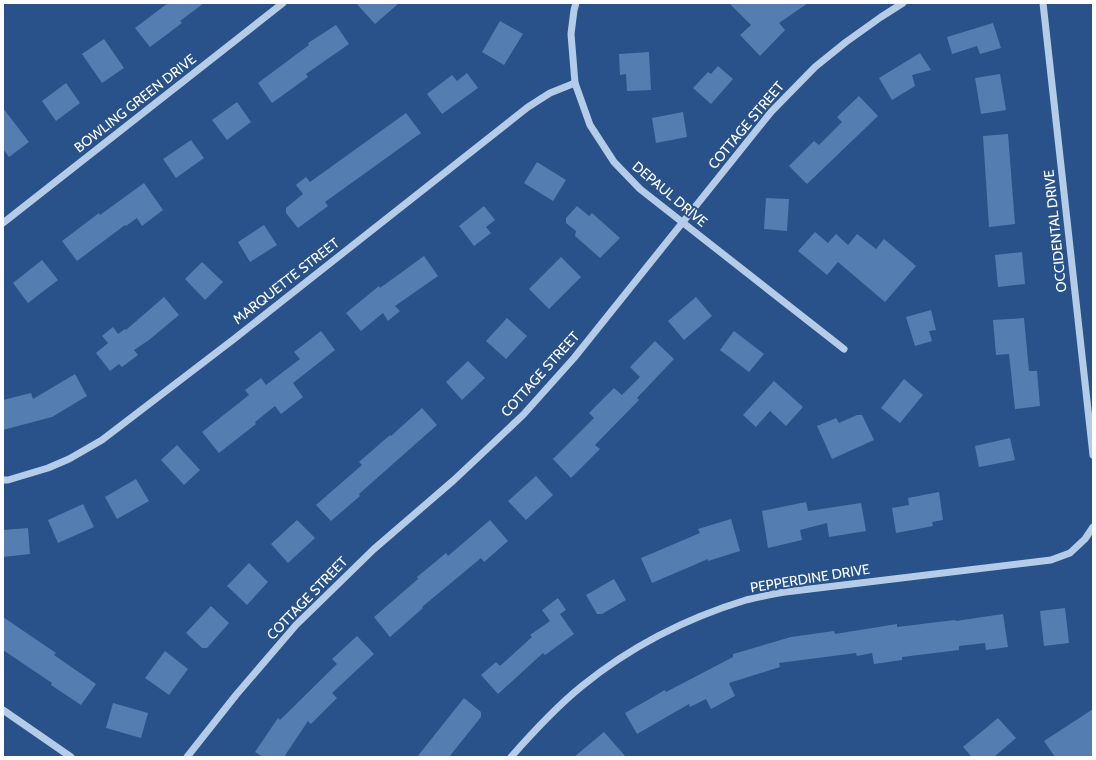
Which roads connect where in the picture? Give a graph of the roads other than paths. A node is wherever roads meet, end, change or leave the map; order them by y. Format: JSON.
{"nodes":[{"id":1,"x":283,"y":3,"type":"edge"},
{"id":2,"x":576,"y":3,"type":"edge"},
{"id":3,"x":903,"y":3,"type":"edge"},
{"id":4,"x":1043,"y":3,"type":"edge"},
{"id":5,"x":575,"y":83,"type":"junction"},
{"id":6,"x":3,"y":223,"type":"edge"},
{"id":7,"x":683,"y":223,"type":"junction"},
{"id":8,"x":844,"y":350,"type":"dead end"},
{"id":9,"x":1093,"y":455,"type":"edge"},
{"id":10,"x":3,"y":480,"type":"edge"},
{"id":11,"x":1093,"y":527,"type":"edge"},
{"id":12,"x":3,"y":710,"type":"edge"},
{"id":13,"x":71,"y":757,"type":"edge"},
{"id":14,"x":187,"y":757,"type":"edge"},
{"id":15,"x":511,"y":757,"type":"edge"}],
"edges":[{"from":1,"to":6,"type":"street","name":"BOWLING GREEN DRIVE"},
{"from":2,"to":5,"type":"street","name":"DEPAUL DRIVE"},
{"from":3,"to":7,"type":"street","name":"COTTAGE STREET"},
{"from":4,"to":9,"type":"street","name":"OCCIDENTAL DRIVE"},
{"from":5,"to":7,"type":"street","name":"DEPAUL DRIVE"},
{"from":5,"to":10,"type":"street","name":"MARQUETTE STREET"},
{"from":7,"to":8,"type":"street","name":"DEPAUL DRIVE"},
{"from":7,"to":14,"type":"street","name":"COTTAGE STREET"},
{"from":11,"to":15,"type":"street","name":"PEPPERDINE DRIVE"},
{"from":12,"to":13,"type":"street"}]}
